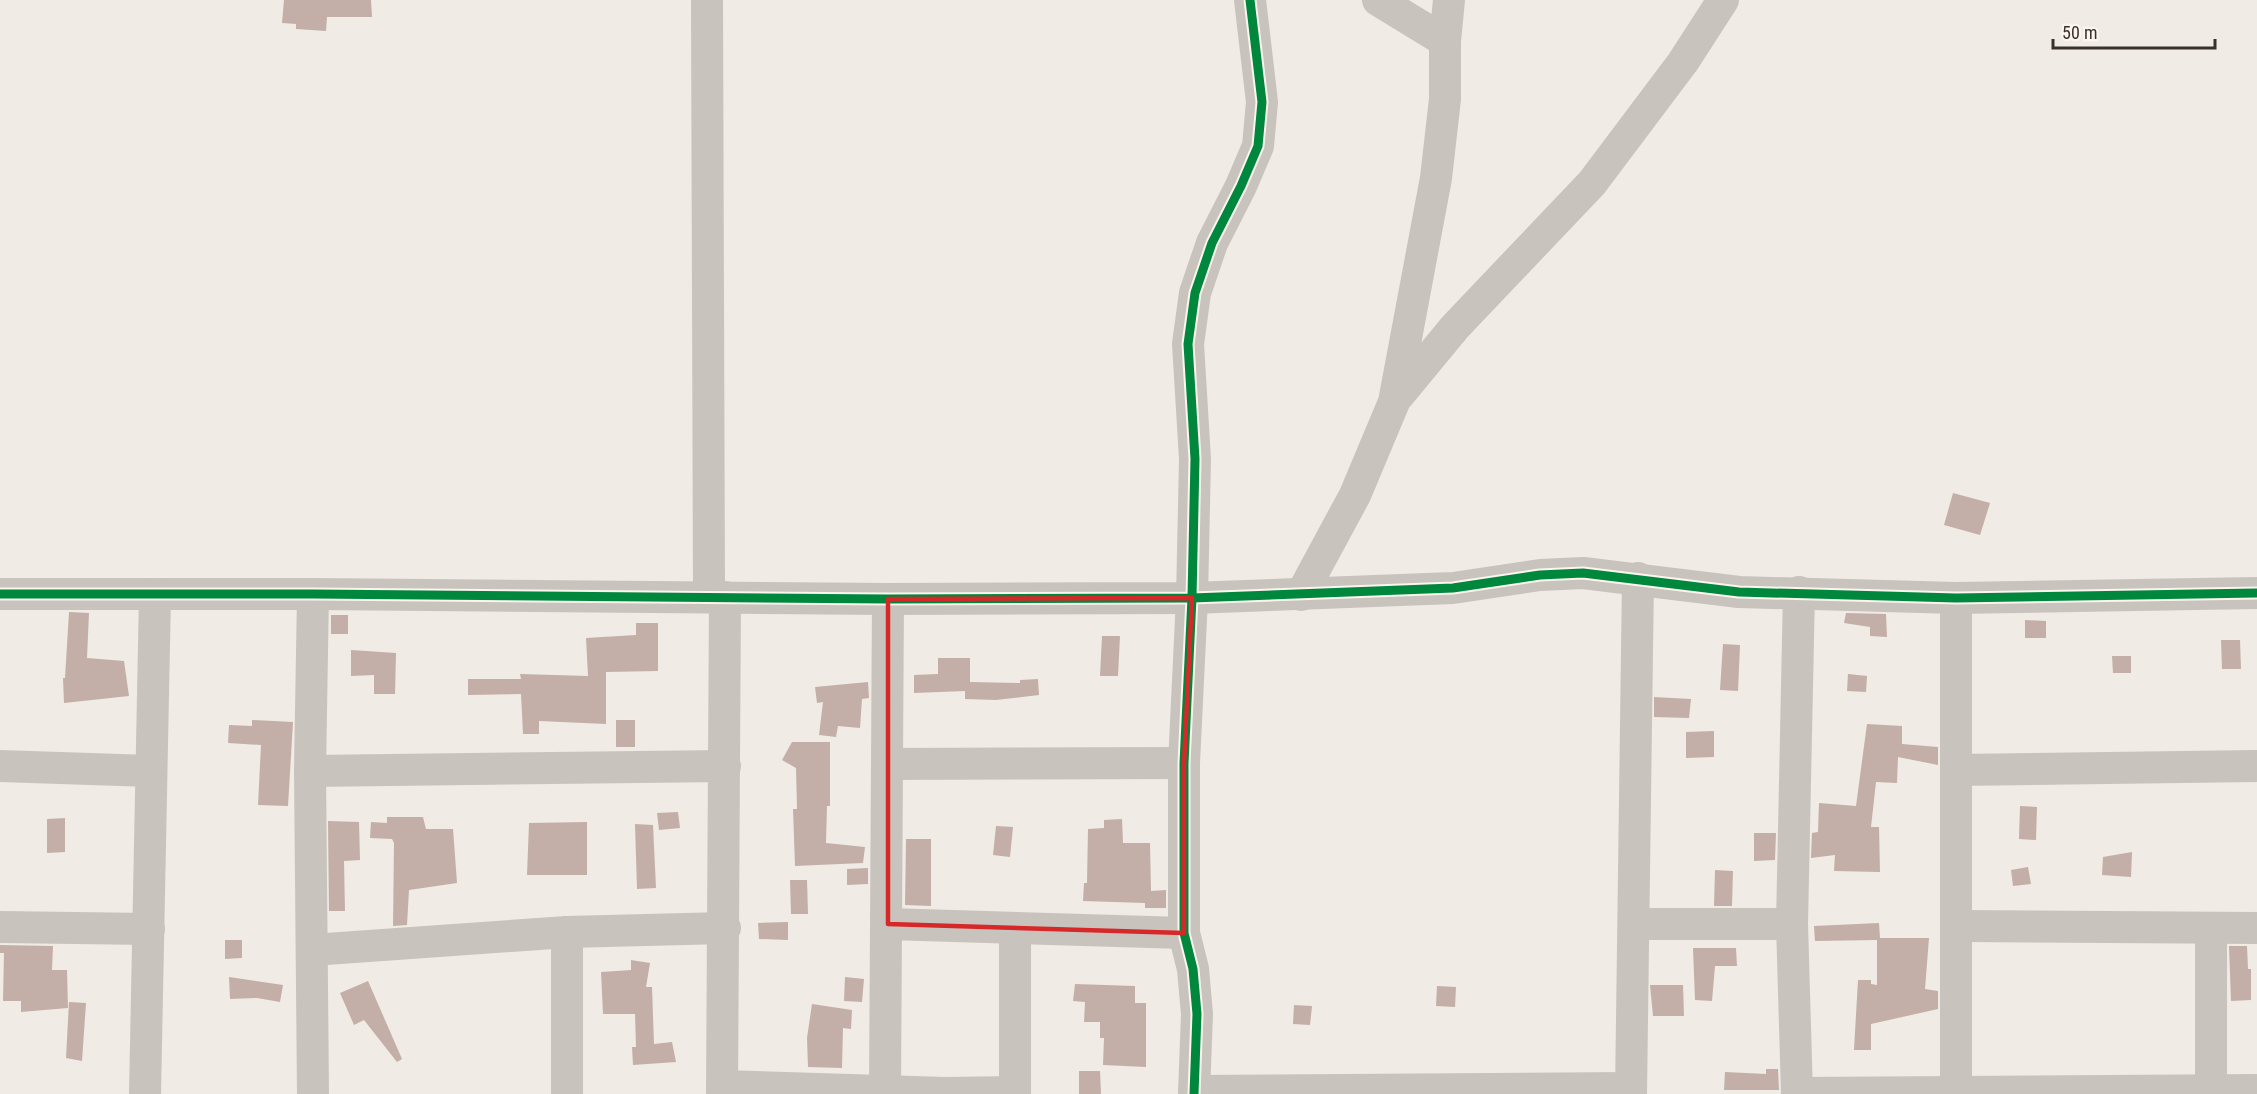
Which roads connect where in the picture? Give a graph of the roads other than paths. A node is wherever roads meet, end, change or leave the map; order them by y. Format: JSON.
{"nodes":[{"id":1,"x":707,"y":0,"type":"edge"},
{"id":2,"x":1250,"y":0,"type":"edge"},
{"id":3,"x":1378,"y":0,"type":"edge"},
{"id":4,"x":1449,"y":0,"type":"edge"},
{"id":5,"x":1722,"y":0,"type":"edge"},
{"id":6,"x":1445,"y":41,"type":"junction"},
{"id":7,"x":1394,"y":402,"type":"junction"},
{"id":8,"x":1638,"y":578,"type":"junction"},
{"id":9,"x":1799,"y":592,"type":"junction"},
{"id":10,"x":2257,"y":593,"type":"edge"},
{"id":11,"x":0,"y":594,"type":"edge"},
{"id":12,"x":313,"y":594,"type":"junction"},
{"id":13,"x":155,"y":595,"type":"junction"},
{"id":14,"x":1301,"y":595,"type":"junction"},
{"id":15,"x":717,"y":597,"type":"junction"},
{"id":16,"x":1192,"y":598,"type":"junction"},
{"id":17,"x":1956,"y":598,"type":"junction"},
{"id":18,"x":888,"y":599,"type":"junction"},
{"id":19,"x":888,"y":764,"type":"junction"},
{"id":20,"x":1184,"y":764,"type":"junction"},
{"id":21,"x":0,"y":766,"type":"edge"},
{"id":22,"x":725,"y":766,"type":"junction"},
{"id":23,"x":2257,"y":766,"type":"edge"},
{"id":24,"x":1956,"y":770,"type":"junction"},
{"id":25,"x":150,"y":771,"type":"junction"},
{"id":26,"x":310,"y":771,"type":"junction"},
{"id":27,"x":888,"y":924,"type":"junction"},
{"id":28,"x":1635,"y":924,"type":"junction"},
{"id":29,"x":1792,"y":924,"type":"junction"},
{"id":30,"x":1958,"y":926,"type":"junction"},
{"id":31,"x":0,"y":927,"type":"edge"},
{"id":32,"x":149,"y":928,"type":"junction"},
{"id":33,"x":725,"y":928,"type":"junction"},
{"id":34,"x":1016,"y":928,"type":"junction"},
{"id":35,"x":2257,"y":928,"type":"edge"},
{"id":36,"x":2211,"y":930,"type":"junction"},
{"id":37,"x":567,"y":932,"type":"junction"},
{"id":38,"x":1184,"y":933,"type":"junction"},
{"id":39,"x":312,"y":950,"type":"junction"},
{"id":40,"x":722,"y":1090,"type":"edge"},
{"id":41,"x":885,"y":1090,"type":"junction"},
{"id":42,"x":2257,"y":1090,"type":"edge"},
{"id":43,"x":1631,"y":1091,"type":"edge"},
{"id":44,"x":1956,"y":1091,"type":"junction"},
{"id":45,"x":1194,"y":1092,"type":"edge"},
{"id":46,"x":2211,"y":1092,"type":"edge"},
{"id":47,"x":1015,"y":1093,"type":"edge"},
{"id":48,"x":145,"y":1094,"type":"edge"},
{"id":49,"x":313,"y":1094,"type":"edge"},
{"id":50,"x":567,"y":1094,"type":"edge"},
{"id":51,"x":1797,"y":1094,"type":"edge"}],
"edges":[{"from":1,"to":15,"type":"street"},
{"from":2,"to":16,"type":"street"},
{"from":3,"to":6,"type":"street"},
{"from":4,"to":6,"type":"street"},
{"from":5,"to":7,"type":"street"},
{"from":6,"to":7,"type":"street"},
{"from":7,"to":14,"type":"street"},
{"from":8,"to":9,"type":"street"},
{"from":8,"to":14,"type":"street"},
{"from":8,"to":28,"type":"street"},
{"from":9,"to":17,"type":"street"},
{"from":9,"to":29,"type":"street"},
{"from":10,"to":17,"type":"street"},
{"from":11,"to":13,"type":"street"},
{"from":12,"to":13,"type":"street"},
{"from":12,"to":15,"type":"street"},
{"from":12,"to":26,"type":"street"},
{"from":13,"to":25,"type":"street"},
{"from":14,"to":16,"type":"street"},
{"from":15,"to":18,"type":"street"},
{"from":15,"to":22,"type":"street"},
{"from":16,"to":18,"type":"street"},
{"from":16,"to":20,"type":"street"},
{"from":17,"to":24,"type":"street"},
{"from":18,"to":19,"type":"street"},
{"from":19,"to":20,"type":"street"},
{"from":19,"to":27,"type":"street"},
{"from":20,"to":38,"type":"street"},
{"from":21,"to":25,"type":"street"},
{"from":22,"to":26,"type":"street"},
{"from":22,"to":33,"type":"street"},
{"from":23,"to":24,"type":"street"},
{"from":24,"to":30,"type":"street"},
{"from":25,"to":32,"type":"street"},
{"from":26,"to":39,"type":"street"},
{"from":27,"to":34,"type":"street"},
{"from":27,"to":41,"type":"street"},
{"from":28,"to":29,"type":"street"},
{"from":28,"to":43,"type":"street"},
{"from":29,"to":51,"type":"street"},
{"from":30,"to":36,"type":"street"},
{"from":30,"to":44,"type":"street"},
{"from":31,"to":32,"type":"street"},
{"from":32,"to":48,"type":"street"},
{"from":33,"to":37,"type":"street"},
{"from":33,"to":40,"type":"street"},
{"from":34,"to":38,"type":"street"},
{"from":34,"to":47,"type":"street"},
{"from":35,"to":36,"type":"street"},
{"from":36,"to":46,"type":"street"},
{"from":37,"to":39,"type":"street"},
{"from":37,"to":50,"type":"street"},
{"from":38,"to":45,"type":"street"},
{"from":39,"to":49,"type":"street"},
{"from":40,"to":41,"type":"street"},
{"from":41,"to":47,"type":"street"},
{"from":42,"to":46,"type":"street"},
{"from":43,"to":45,"type":"street"},
{"from":44,"to":46,"type":"street"},
{"from":44,"to":51,"type":"street"}]}
